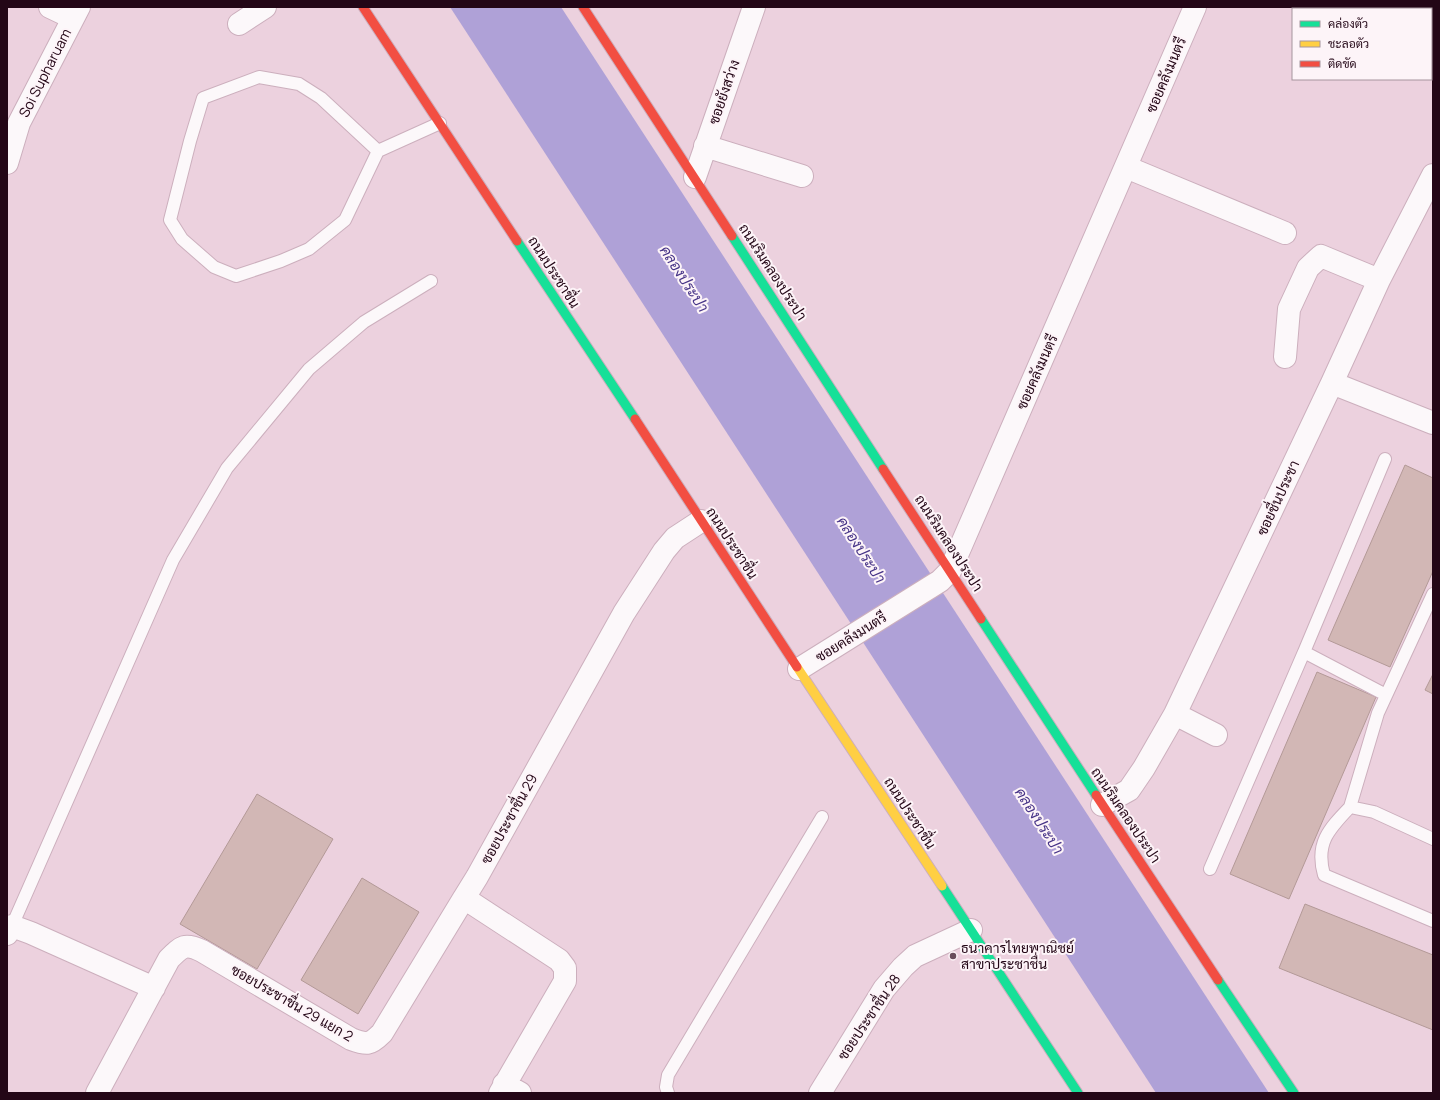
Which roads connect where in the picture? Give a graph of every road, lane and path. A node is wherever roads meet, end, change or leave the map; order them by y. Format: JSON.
{"nodes":[{"id":1,"x":50,"y":7,"type":"edge"},
{"id":2,"x":265,"y":7,"type":"edge"},
{"id":3,"x":363,"y":7,"type":"edge"},
{"id":4,"x":583,"y":7,"type":"edge"},
{"id":5,"x":754,"y":7,"type":"edge"},
{"id":6,"x":1195,"y":7,"type":"edge"},
{"id":7,"x":76,"y":12,"type":"edge"},
{"id":8,"x":239,"y":24,"type":"dead end"},
{"id":9,"x":13,"y":121,"type":"edge"},
{"id":10,"x":440,"y":123,"type":"junction"},
{"id":11,"x":705,"y":146,"type":"junction"},
{"id":12,"x":378,"y":151,"type":"junction"},
{"id":13,"x":7,"y":163,"type":"edge"},
{"id":14,"x":1126,"y":167,"type":"junction"},
{"id":15,"x":1433,"y":175,"type":"edge"},
{"id":16,"x":802,"y":176,"type":"dead end"},
{"id":17,"x":695,"y":177,"type":"junction"},
{"id":18,"x":1284,"y":233,"type":"dead end"},
{"id":19,"x":1380,"y":280,"type":"junction"},
{"id":20,"x":431,"y":281,"type":"dead end"},
{"id":21,"x":1285,"y":358,"type":"dead end"},
{"id":22,"x":1332,"y":383,"type":"junction"},
{"id":23,"x":1433,"y":423,"type":"edge"},
{"id":24,"x":1385,"y":460,"type":"dead end"},
{"id":25,"x":701,"y":521,"type":"junction"},
{"id":26,"x":945,"y":576,"type":"junction"},
{"id":27,"x":1433,"y":594,"type":"edge"},
{"id":28,"x":1304,"y":652,"type":"junction"},
{"id":29,"x":799,"y":669,"type":"junction"},
{"id":30,"x":1386,"y":695,"type":"junction"},
{"id":31,"x":1175,"y":714,"type":"junction"},
{"id":32,"x":1216,"y":735,"type":"dead end"},
{"id":33,"x":1102,"y":804,"type":"junction"},
{"id":34,"x":1350,"y":807,"type":"junction"},
{"id":35,"x":822,"y":817,"type":"dead end"},
{"id":36,"x":1433,"y":839,"type":"edge"},
{"id":37,"x":1210,"y":869,"type":"dead end"},
{"id":38,"x":464,"y":898,"type":"junction"},
{"id":39,"x":1433,"y":921,"type":"edge"},
{"id":40,"x":9,"y":930,"type":"edge"},
{"id":41,"x":970,"y":930,"type":"junction"},
{"id":42,"x":154,"y":988,"type":"junction"},
{"id":43,"x":508,"y":1090,"type":"edge"},
{"id":44,"x":97,"y":1093,"type":"edge"},
{"id":45,"x":668,"y":1093,"type":"edge"},
{"id":46,"x":820,"y":1093,"type":"edge"},
{"id":47,"x":1078,"y":1093,"type":"edge"},
{"id":48,"x":1294,"y":1093,"type":"edge"}],
"edges":[{"from":1,"to":7,"type":"street"},
{"from":2,"to":8,"type":"street"},
{"from":3,"to":10,"type":"main road","name":"ถนนประชาชื่น"},
{"from":4,"to":17,"type":"main road","name":"ถนนริมคลองประปา"},
{"from":5,"to":11,"type":"street","name":"ซอยยังสว่าง"},
{"from":6,"to":14,"type":"street","name":"ซอยคลังมนตรี"},
{"from":7,"to":9,"type":"street","name":"Soi Supharuam"},
{"from":9,"to":13,"type":"street","name":"Soi Supharuam"},
{"from":10,"to":12,"type":"lane"},
{"from":10,"to":25,"type":"main road","name":"ถนนประชาชื่น"},
{"from":11,"to":16,"type":"street"},
{"from":11,"to":17,"type":"street","name":"ซอยยังสว่าง"},
{"from":12,"to":12,"type":"lane"},
{"from":14,"to":18,"type":"street"},
{"from":14,"to":26,"type":"street","name":"ซอยคลังมนตรี"},
{"from":15,"to":19,"type":"street","name":"ซอยชื่นประชา"},
{"from":17,"to":26,"type":"main road","name":"ถนนริมคลองประปา"},
{"from":19,"to":21,"type":"street"},
{"from":19,"to":22,"type":"street","name":"ซอยชื่นประชา"},
{"from":20,"to":40,"type":"lane"},
{"from":22,"to":23,"type":"street"},
{"from":22,"to":31,"type":"street","name":"ซอยชื่นประชา"},
{"from":24,"to":28,"type":"lane"},
{"from":25,"to":29,"type":"main road","name":"ถนนประชาชื่น"},
{"from":25,"to":38,"type":"street","name":"ซอยประชาชื่น 29"},
{"from":26,"to":29,"type":"street","name":"ซอยคลังมนตรี"},
{"from":26,"to":33,"type":"main road","name":"ถนนริมคลองประปา"},
{"from":27,"to":30,"type":"lane"},
{"from":28,"to":30,"type":"lane"},
{"from":28,"to":37,"type":"lane"},
{"from":29,"to":41,"type":"main road","name":"ถนนประชาชื่น"},
{"from":30,"to":34,"type":"lane"},
{"from":31,"to":32,"type":"street"},
{"from":31,"to":33,"type":"street","name":"ซอยชื่นประชา"},
{"from":33,"to":48,"type":"main road","name":"ถนนริมคลองประปา"},
{"from":34,"to":36,"type":"lane"},
{"from":34,"to":39,"type":"lane"},
{"from":35,"to":45,"type":"lane"},
{"from":38,"to":42,"type":"street","name":"ซอยประชาชื่น 29 แยก 2"},
{"from":38,"to":43,"type":"street"},
{"from":40,"to":42,"type":"street"},
{"from":41,"to":46,"type":"street","name":"ซอยประชาชื่น 28"},
{"from":41,"to":47,"type":"main road","name":"ถนนประชาชื่น"},
{"from":42,"to":44,"type":"street"}]}
